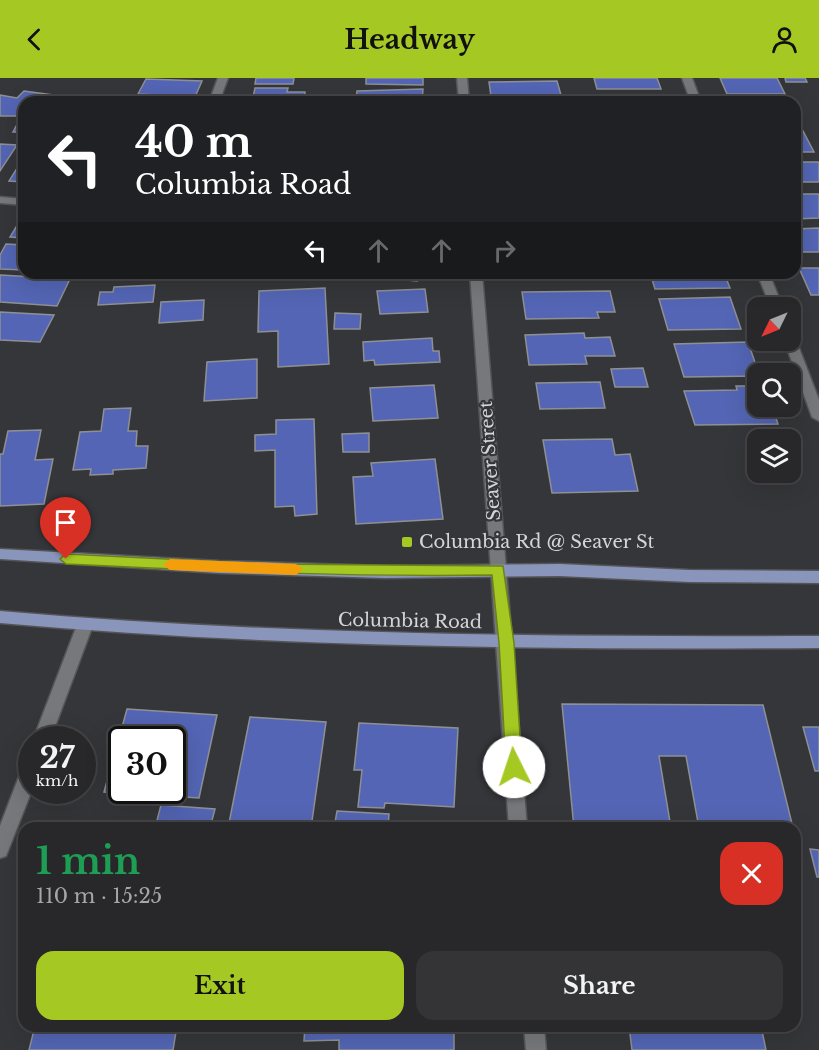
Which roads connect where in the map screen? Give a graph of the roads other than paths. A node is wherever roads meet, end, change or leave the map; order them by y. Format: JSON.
{"nodes":[{"id":1,"x":223,"y":78,"type":"edge"},
{"id":2,"x":462,"y":78,"type":"edge"},
{"id":3,"x":687,"y":78,"type":"edge"},
{"id":4,"x":216,"y":96,"type":"edge"},
{"id":5,"x":464,"y":96,"type":"edge"},
{"id":6,"x":694,"y":96,"type":"edge"},
{"id":7,"x":0,"y":200,"type":"edge"},
{"id":8,"x":18,"y":202,"type":"edge"},
{"id":9,"x":476,"y":279,"type":"edge"},
{"id":10,"x":765,"y":279,"type":"edge"},
{"id":11,"x":773,"y":297,"type":"edge"},
{"id":12,"x":794,"y":351,"type":"edge"},
{"id":13,"x":819,"y":417,"type":"edge"},
{"id":14,"x":0,"y":554,"type":"edge"},
{"id":15,"x":498,"y":570,"type":"junction"},
{"id":16,"x":819,"y":577,"type":"edge"},
{"id":17,"x":0,"y":617,"type":"edge"},
{"id":18,"x":84,"y":626,"type":"junction"},
{"id":19,"x":819,"y":642,"type":"edge"},
{"id":20,"x":507,"y":643,"type":"junction"},
{"id":21,"x":46,"y":726,"type":"edge"},
{"id":22,"x":18,"y":803,"type":"edge"},
{"id":23,"x":518,"y":822,"type":"edge"},
{"id":24,"x":0,"y":850,"type":"edge"},
{"id":25,"x":534,"y":1032,"type":"edge"},
{"id":26,"x":536,"y":1050,"type":"edge"}],
"edges":[{"from":1,"to":4,"type":"street"},
{"from":2,"to":5,"type":"street"},
{"from":3,"to":6,"type":"street"},
{"from":7,"to":8,"type":"street"},
{"from":9,"to":15,"type":"street","name":"Seaver Street"},
{"from":10,"to":11,"type":"street"},
{"from":12,"to":13,"type":"street"},
{"from":14,"to":15,"type":"main road"},
{"from":15,"to":16,"type":"main road"},
{"from":15,"to":20,"type":"street","name":"Seaver Street"},
{"from":17,"to":18,"type":"main road","name":"Columbia Road"},
{"from":18,"to":20,"type":"main road","name":"Columbia Road"},
{"from":18,"to":21,"type":"street"},
{"from":19,"to":20,"type":"main road","name":"Columbia Road"},
{"from":20,"to":23,"type":"street","name":"Seaver Street"},
{"from":22,"to":24,"type":"street"},
{"from":25,"to":26,"type":"street"}]}
